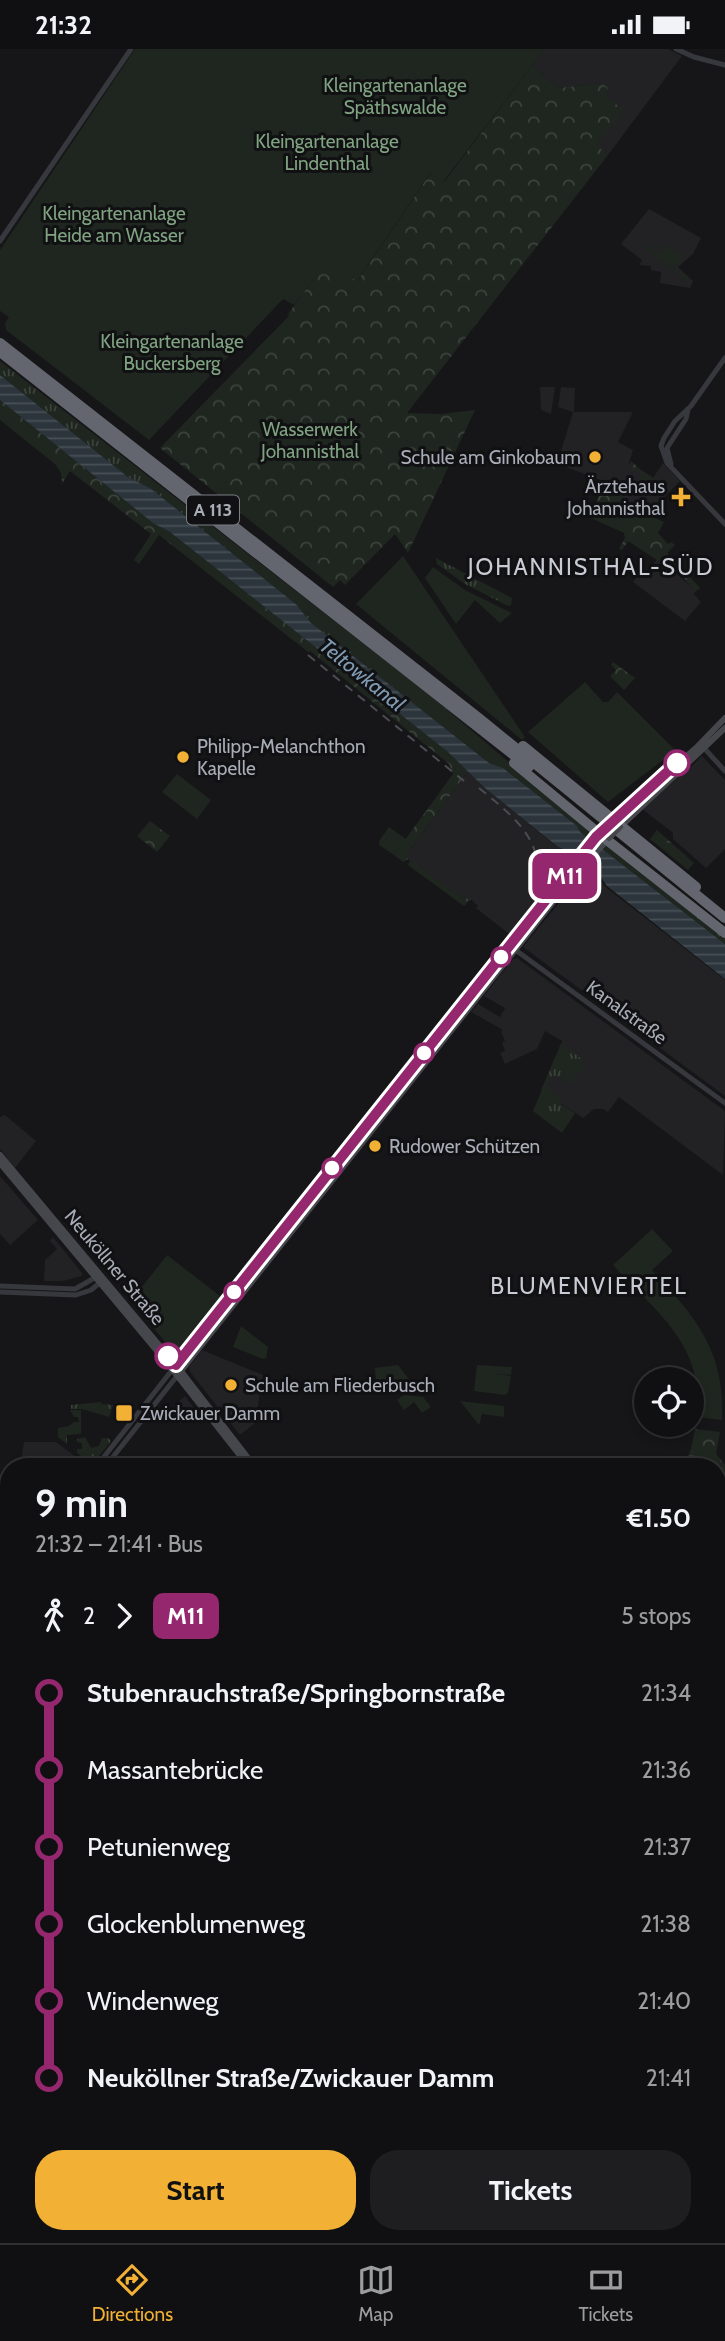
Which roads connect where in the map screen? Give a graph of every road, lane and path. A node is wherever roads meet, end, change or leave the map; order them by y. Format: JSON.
{"nodes":[{"id":1,"x":131,"y":49,"type":"edge"},
{"id":2,"x":676,"y":49,"type":"edge"},
{"id":3,"x":725,"y":65,"type":"edge"},
{"id":4,"x":0,"y":240,"type":"edge"},
{"id":5,"x":0,"y":343,"type":"edge"},
{"id":6,"x":0,"y":352,"type":"edge"},
{"id":7,"x":725,"y":358,"type":"edge"},
{"id":8,"x":725,"y":524,"type":"edge"},
{"id":9,"x":480,"y":719,"type":"junction"},
{"id":10,"x":725,"y":719,"type":"edge"},
{"id":11,"x":725,"y":728,"type":"edge"},
{"id":12,"x":485,"y":733,"type":"junction"},
{"id":13,"x":702,"y":746,"type":"junction"},
{"id":14,"x":725,"y":771,"type":"edge"},
{"id":15,"x":618,"y":823,"type":"junction"},
{"id":16,"x":602,"y":838,"type":"junction"},
{"id":17,"x":708,"y":904,"type":"junction"},
{"id":18,"x":725,"y":918,"type":"edge"},
{"id":19,"x":725,"y":926,"type":"edge"},
{"id":20,"x":725,"y":933,"type":"edge"},
{"id":21,"x":513,"y":948,"type":"junction"},
{"id":22,"x":725,"y":1104,"type":"edge"},
{"id":23,"x":0,"y":1155,"type":"edge"},
{"id":24,"x":0,"y":1163,"type":"edge"},
{"id":25,"x":100,"y":1279,"type":"junction"},
{"id":26,"x":0,"y":1286,"type":"edge"},
{"id":27,"x":0,"y":1292,"type":"edge"},
{"id":28,"x":177,"y":1370,"type":"junction"},
{"id":29,"x":104,"y":1458,"type":"edge"},
{"id":30,"x":112,"y":1458,"type":"edge"},
{"id":31,"x":241,"y":1458,"type":"edge"},
{"id":32,"x":249,"y":1458,"type":"edge"}],
"edges":[{"from":1,"to":4,"type":"street"},
{"from":2,"to":3,"type":"street"},
{"from":5,"to":9,"type":"highway","number":"A 113"},
{"from":6,"to":12,"type":"highway","number":"A 113"},
{"from":7,"to":8,"type":"street"},
{"from":9,"to":15,"type":"highway"},
{"from":9,"to":17,"type":"highway","number":"A 113"},
{"from":10,"to":13,"type":"main road"},
{"from":11,"to":13,"type":"main road"},
{"from":12,"to":16,"type":"highway"},
{"from":12,"to":19,"type":"highway","number":"A 113"},
{"from":13,"to":14,"type":"street"},
{"from":13,"to":15,"type":"main road"},
{"from":15,"to":16,"type":"main road","bridge":true},
{"from":15,"to":17,"type":"highway"},
{"from":16,"to":20,"type":"highway"},
{"from":16,"to":21,"type":"main road"},
{"from":16,"to":21,"type":"main road"},
{"from":17,"to":18,"type":"highway","number":"A 113"},
{"from":21,"to":22,"type":"street","name":"Kanalstraße"},
{"from":21,"to":28,"type":"main road"},
{"from":23,"to":25,"type":"main road","name":"Neuköllner Straße"},
{"from":24,"to":25,"type":"main road","name":"Neuköllner Straße"},
{"from":25,"to":26,"type":"street"},
{"from":25,"to":27,"type":"street"},
{"from":25,"to":28,"type":"main road","name":"Neuköllner Straße"},
{"from":28,"to":29,"type":"street"},
{"from":28,"to":30,"type":"street"},
{"from":28,"to":31,"type":"main road","name":"Neuköllner Straße"},
{"from":28,"to":32,"type":"main road","name":"Neuköllner Straße"}]}
